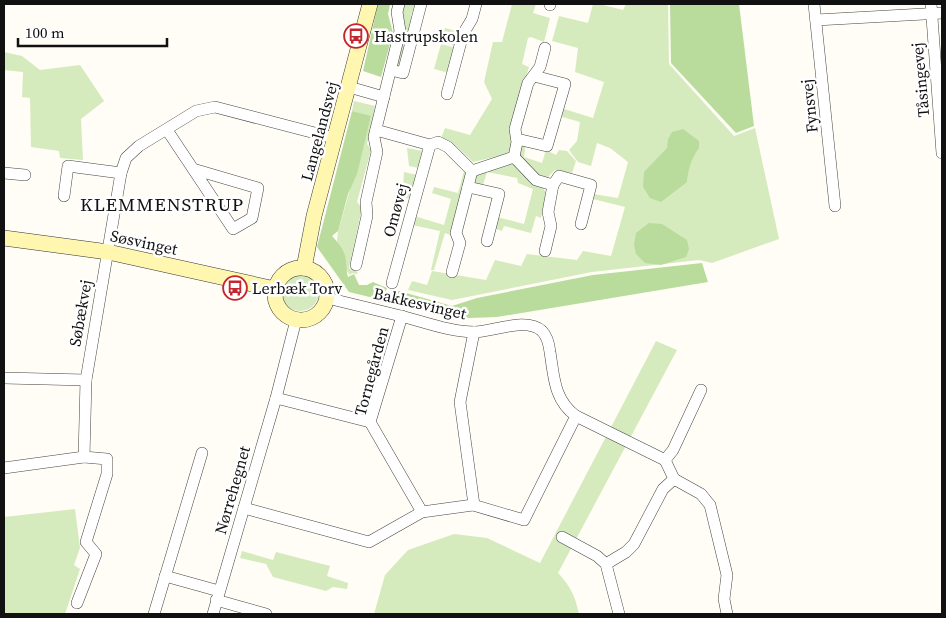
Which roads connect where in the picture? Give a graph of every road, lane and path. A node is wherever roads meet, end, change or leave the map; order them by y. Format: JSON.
{"nodes":[{"id":1,"x":370,"y":4,"type":"edge"},
{"id":2,"x":399,"y":4,"type":"edge"},
{"id":3,"x":421,"y":4,"type":"edge"},
{"id":4,"x":476,"y":4,"type":"edge"},
{"id":5,"x":814,"y":4,"type":"edge"},
{"id":6,"x":934,"y":10,"type":"edge"},
{"id":7,"x":816,"y":20,"type":"junction"},
{"id":8,"x":545,"y":48,"type":"dead end"},
{"id":9,"x":391,"y":70,"type":"junction"},
{"id":10,"x":534,"y":76,"type":"junction"},
{"id":11,"x":349,"y":87,"type":"junction"},
{"id":12,"x":447,"y":94,"type":"dead end"},
{"id":13,"x":384,"y":97,"type":"junction"},
{"id":14,"x":168,"y":130,"type":"junction"},
{"id":15,"x":376,"y":130,"type":"junction"},
{"id":16,"x":334,"y":138,"type":"junction"},
{"id":17,"x":517,"y":138,"type":"junction"},
{"id":18,"x":430,"y":145,"type":"junction"},
{"id":19,"x":942,"y":153,"type":"edge"},
{"id":20,"x":514,"y":157,"type":"junction"},
{"id":21,"x":193,"y":169,"type":"junction"},
{"id":22,"x":472,"y":170,"type":"junction"},
{"id":23,"x":4,"y":173,"type":"edge"},
{"id":24,"x":121,"y":173,"type":"junction"},
{"id":25,"x":25,"y":175,"type":"dead end"},
{"id":26,"x":553,"y":185,"type":"junction"},
{"id":27,"x":468,"y":187,"type":"junction"},
{"id":28,"x":64,"y":196,"type":"dead end"},
{"id":29,"x":835,"y":206,"type":"dead end"},
{"id":30,"x":581,"y":224,"type":"dead end"},
{"id":31,"x":4,"y":238,"type":"edge"},
{"id":32,"x":487,"y":241,"type":"dead end"},
{"id":33,"x":545,"y":251,"type":"dead end"},
{"id":34,"x":108,"y":252,"type":"junction"},
{"id":35,"x":356,"y":265,"type":"dead end"},
{"id":36,"x":304,"y":268,"type":"junction"},
{"id":37,"x":452,"y":272,"type":"dead end"},
{"id":38,"x":392,"y":283,"type":"dead end"},
{"id":39,"x":275,"y":289,"type":"junction"},
{"id":40,"x":327,"y":298,"type":"junction"},
{"id":41,"x":402,"y":316,"type":"junction"},
{"id":42,"x":296,"y":320,"type":"junction"},
{"id":43,"x":474,"y":332,"type":"junction"},
{"id":44,"x":4,"y":378,"type":"edge"},
{"id":45,"x":86,"y":380,"type":"junction"},
{"id":46,"x":701,"y":390,"type":"dead end"},
{"id":47,"x":276,"y":398,"type":"junction"},
{"id":48,"x":576,"y":416,"type":"junction"},
{"id":49,"x":370,"y":422,"type":"junction"},
{"id":50,"x":202,"y":453,"type":"dead end"},
{"id":51,"x":84,"y":457,"type":"junction"},
{"id":52,"x":665,"y":460,"type":"junction"},
{"id":53,"x":4,"y":468,"type":"edge"},
{"id":54,"x":674,"y":479,"type":"junction"},
{"id":55,"x":474,"y":505,"type":"junction"},
{"id":56,"x":244,"y":508,"type":"junction"},
{"id":57,"x":422,"y":512,"type":"junction"},
{"id":58,"x":562,"y":537,"type":"dead end"},
{"id":59,"x":606,"y":564,"type":"junction"},
{"id":60,"x":165,"y":576,"type":"junction"},
{"id":61,"x":218,"y":596,"type":"junction"},
{"id":62,"x":77,"y":603,"type":"dead end"},
{"id":63,"x":154,"y":614,"type":"edge"},
{"id":64,"x":213,"y":614,"type":"edge"},
{"id":65,"x":266,"y":614,"type":"edge"},
{"id":66,"x":619,"y":614,"type":"edge"},
{"id":67,"x":728,"y":614,"type":"edge"}],
"edges":[{"from":1,"to":11,"type":"street","name":"Langelandsvej"},
{"from":2,"to":9,"type":"street","name":"Omøvej"},
{"from":3,"to":9,"type":"street"},
{"from":4,"to":12,"type":"street"},
{"from":5,"to":7,"type":"street","name":"Fynsvej"},
{"from":6,"to":7,"type":"street"},
{"from":6,"to":19,"type":"street","name":"Tåsingevej"},
{"from":7,"to":29,"type":"street","name":"Fynsvej"},
{"from":8,"to":10,"type":"street"},
{"from":9,"to":13,"type":"street","name":"Omøvej"},
{"from":10,"to":17,"type":"street"},
{"from":10,"to":17,"type":"street"},
{"from":11,"to":13,"type":"street"},
{"from":11,"to":16,"type":"street","name":"Langelandsvej"},
{"from":13,"to":15,"type":"street","name":"Omøvej"},
{"from":14,"to":16,"type":"street"},
{"from":14,"to":21,"type":"street"},
{"from":14,"to":24,"type":"street"},
{"from":15,"to":18,"type":"street"},
{"from":15,"to":35,"type":"street","name":"Omøvej"},
{"from":16,"to":36,"type":"street","name":"Langelandsvej"},
{"from":17,"to":20,"type":"street"},
{"from":18,"to":22,"type":"street"},
{"from":18,"to":38,"type":"street","name":"Omøvej"},
{"from":20,"to":22,"type":"street"},
{"from":20,"to":26,"type":"street"},
{"from":21,"to":21,"type":"street"},
{"from":22,"to":27,"type":"street"},
{"from":23,"to":25,"type":"street"},
{"from":24,"to":28,"type":"street"},
{"from":24,"to":34,"type":"street"},
{"from":26,"to":30,"type":"street"},
{"from":26,"to":33,"type":"street"},
{"from":27,"to":32,"type":"street"},
{"from":27,"to":37,"type":"street"},
{"from":31,"to":34,"type":"street","name":"Søsvinget"},
{"from":34,"to":39,"type":"street","name":"Søsvinget"},
{"from":34,"to":45,"type":"street","name":"Søbækvej"},
{"from":36,"to":39,"type":"street"},
{"from":36,"to":40,"type":"street"},
{"from":39,"to":42,"type":"street"},
{"from":40,"to":41,"type":"street","name":"Bakkesvinget"},
{"from":40,"to":42,"type":"street"},
{"from":41,"to":43,"type":"street","name":"Bakkesvinget"},
{"from":41,"to":49,"type":"street","name":"Tornegården"},
{"from":42,"to":47,"type":"street","name":"Nørrehegnet"},
{"from":43,"to":48,"type":"street","name":"Bakkesvinget"},
{"from":43,"to":55,"type":"street"},
{"from":44,"to":45,"type":"street"},
{"from":45,"to":51,"type":"street","name":"Søbækvej"},
{"from":46,"to":52,"type":"street"},
{"from":47,"to":49,"type":"street"},
{"from":47,"to":56,"type":"street","name":"Nørrehegnet"},
{"from":48,"to":52,"type":"street","name":"Bakkesvinget"},
{"from":48,"to":55,"type":"street"},
{"from":49,"to":57,"type":"street","name":"Tornegården"},
{"from":50,"to":60,"type":"street"},
{"from":51,"to":53,"type":"street"},
{"from":51,"to":62,"type":"street"},
{"from":52,"to":54,"type":"street"},
{"from":54,"to":59,"type":"street"},
{"from":54,"to":67,"type":"street"},
{"from":55,"to":57,"type":"street"},
{"from":56,"to":57,"type":"street"},
{"from":56,"to":61,"type":"street","name":"Nørrehegnet"},
{"from":58,"to":59,"type":"street"},
{"from":59,"to":66,"type":"street"},
{"from":60,"to":61,"type":"street"},
{"from":60,"to":63,"type":"street"},
{"from":61,"to":64,"type":"street","name":"Nørrehegnet"},
{"from":61,"to":65,"type":"street"}]}
